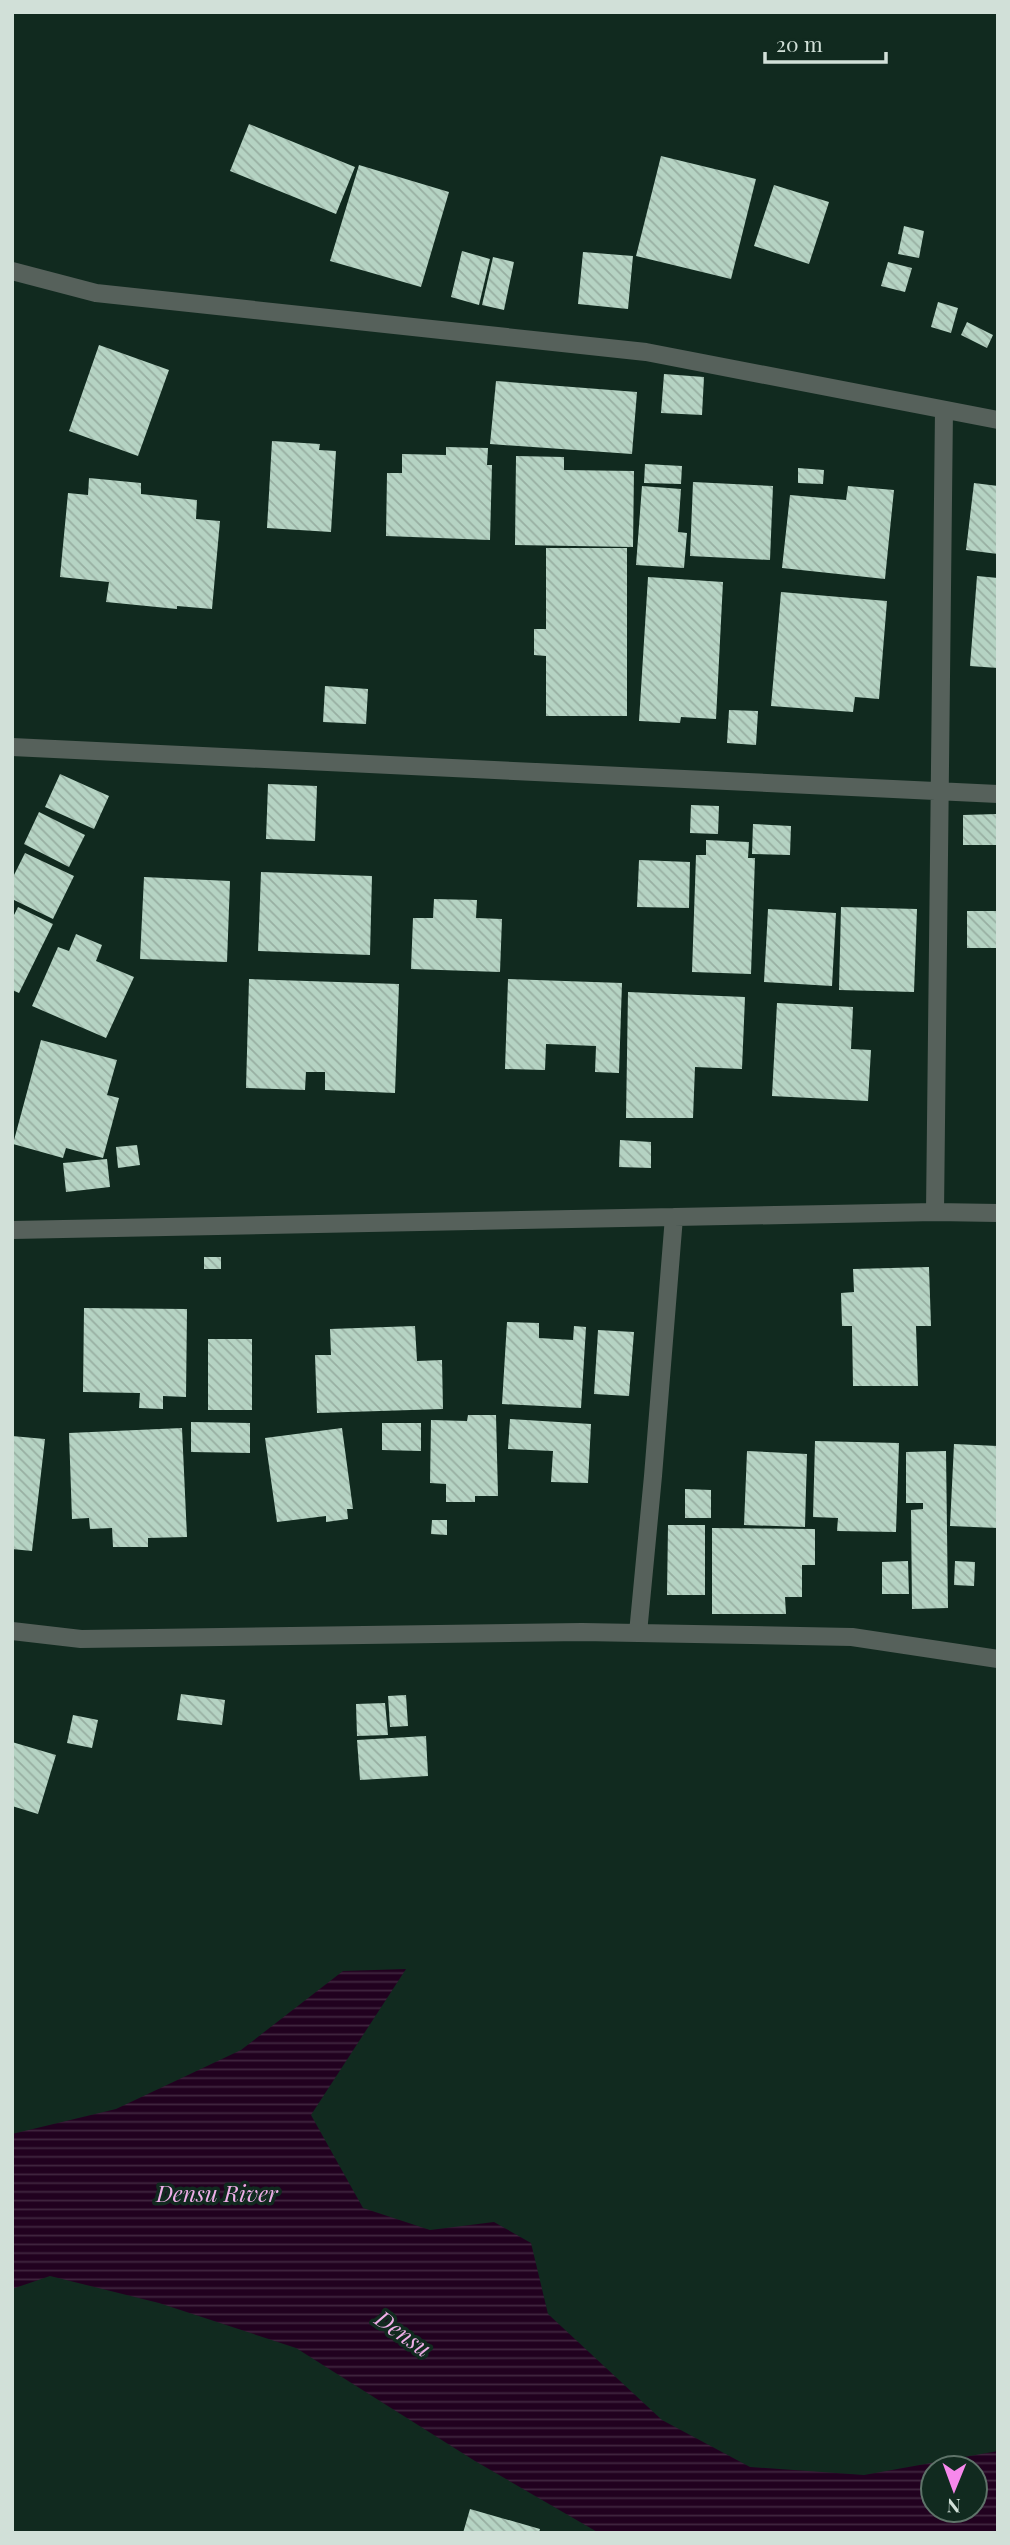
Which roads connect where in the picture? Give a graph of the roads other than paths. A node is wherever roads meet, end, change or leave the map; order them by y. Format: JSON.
{"nodes":[{"id":1,"x":12,"y":271,"type":"edge"},
{"id":2,"x":944,"y":410,"type":"junction"},
{"id":3,"x":998,"y":420,"type":"edge"},
{"id":4,"x":12,"y":747,"type":"edge"},
{"id":5,"x":941,"y":793,"type":"junction"},
{"id":6,"x":998,"y":794,"type":"edge"},
{"id":7,"x":935,"y":1212,"type":"junction"},
{"id":8,"x":998,"y":1213,"type":"edge"},
{"id":9,"x":674,"y":1217,"type":"junction"},
{"id":10,"x":12,"y":1230,"type":"edge"},
{"id":11,"x":12,"y":1632,"type":"edge"},
{"id":12,"x":638,"y":1633,"type":"junction"},
{"id":13,"x":998,"y":1659,"type":"edge"}],
"edges":[{"from":1,"to":2,"type":"street"},
{"from":2,"to":3,"type":"street"},
{"from":2,"to":5,"type":"street"},
{"from":4,"to":5,"type":"street"},
{"from":5,"to":6,"type":"street"},
{"from":5,"to":7,"type":"street"},
{"from":7,"to":8,"type":"street"},
{"from":7,"to":9,"type":"street"},
{"from":9,"to":10,"type":"street"},
{"from":9,"to":12,"type":"street"},
{"from":11,"to":12,"type":"street"},
{"from":12,"to":13,"type":"street"}]}
